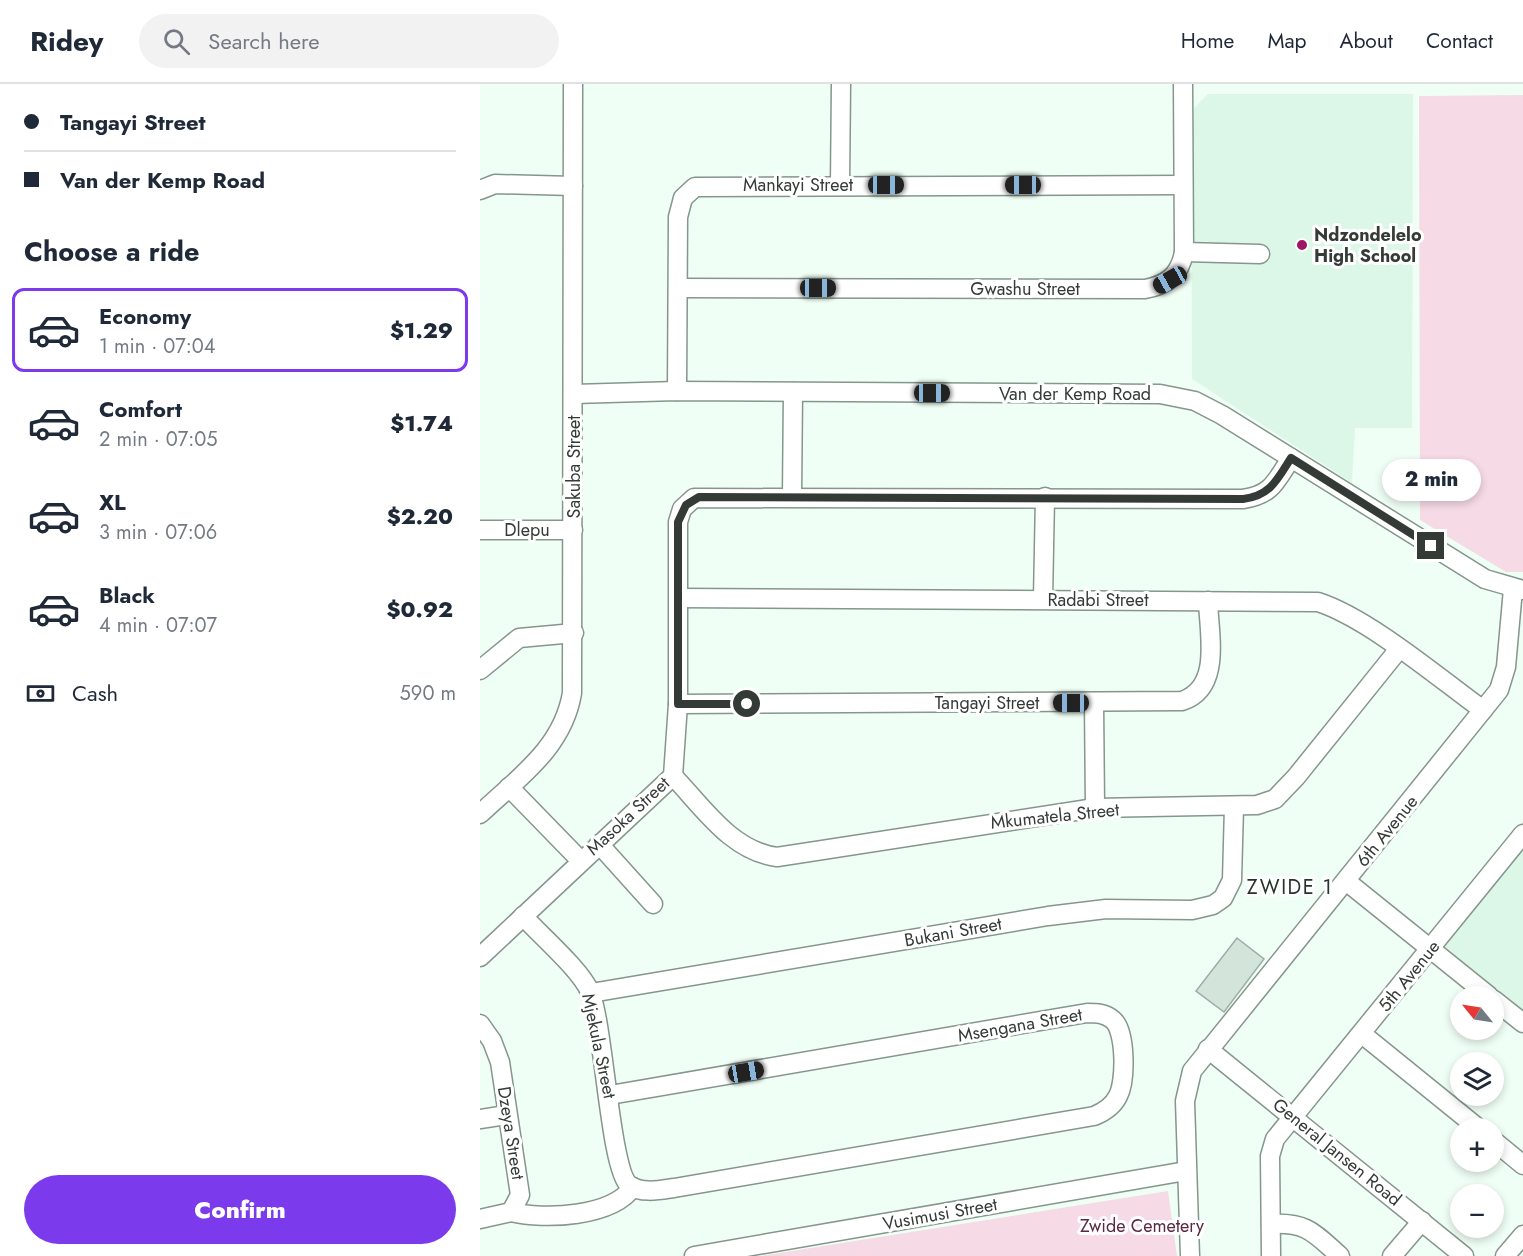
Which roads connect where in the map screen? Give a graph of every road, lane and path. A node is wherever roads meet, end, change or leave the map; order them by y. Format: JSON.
{"nodes":[{"id":1,"x":573,"y":84,"type":"edge"},
{"id":2,"x":841,"y":84,"type":"edge"},
{"id":3,"x":1183,"y":84,"type":"edge"},
{"id":4,"x":840,"y":185,"type":"junction"},
{"id":5,"x":1183,"y":185,"type":"junction"},
{"id":6,"x":573,"y":186,"type":"junction"},
{"id":7,"x":480,"y":190,"type":"edge"},
{"id":8,"x":1184,"y":252,"type":"junction"},
{"id":9,"x":1260,"y":254,"type":"dead end"},
{"id":10,"x":679,"y":288,"type":"junction"},
{"id":11,"x":677,"y":392,"type":"junction"},
{"id":12,"x":793,"y":392,"type":"junction"},
{"id":13,"x":574,"y":394,"type":"junction"},
{"id":14,"x":1291,"y":458,"type":"junction"},
{"id":15,"x":792,"y":496,"type":"junction"},
{"id":16,"x":1045,"y":497,"type":"junction"},
{"id":17,"x":480,"y":530,"type":"edge"},
{"id":18,"x":573,"y":530,"type":"junction"},
{"id":19,"x":1518,"y":589,"type":"edge"},
{"id":20,"x":679,"y":598,"type":"junction"},
{"id":21,"x":1043,"y":599,"type":"junction"},
{"id":22,"x":1208,"y":600,"type":"junction"},
{"id":23,"x":574,"y":633,"type":"junction"},
{"id":24,"x":1399,"y":649,"type":"junction"},
{"id":25,"x":480,"y":670,"type":"edge"},
{"id":26,"x":1094,"y":703,"type":"junction"},
{"id":27,"x":678,"y":704,"type":"junction"},
{"id":28,"x":1484,"y":710,"type":"junction"},
{"id":29,"x":673,"y":776,"type":"junction"},
{"id":30,"x":509,"y":787,"type":"junction"},
{"id":31,"x":1234,"y":807,"type":"junction"},
{"id":32,"x":1095,"y":808,"type":"junction"},
{"id":33,"x":480,"y":814,"type":"edge"},
{"id":34,"x":1523,"y":834,"type":"edge"},
{"id":35,"x":599,"y":844,"type":"junction"},
{"id":36,"x":581,"y":861,"type":"junction"},
{"id":37,"x":1346,"y":881,"type":"junction"},
{"id":38,"x":653,"y":904,"type":"dead end"},
{"id":39,"x":523,"y":916,"type":"junction"},
{"id":40,"x":1431,"y":949,"type":"junction"},
{"id":41,"x":480,"y":957,"type":"edge"},
{"id":42,"x":1477,"y":986,"type":"edge"},
{"id":43,"x":591,"y":993,"type":"junction"},
{"id":44,"x":1504,"y":1008,"type":"edge"},
{"id":45,"x":1523,"y":1023,"type":"edge"},
{"id":46,"x":480,"y":1024,"type":"edge"},
{"id":47,"x":1362,"y":1034,"type":"junction"},
{"id":48,"x":1208,"y":1049,"type":"junction"},
{"id":49,"x":610,"y":1095,"type":"junction"},
{"id":50,"x":506,"y":1115,"type":"junction"},
{"id":51,"x":1294,"y":1116,"type":"junction"},
{"id":52,"x":1466,"y":1118,"type":"edge"},
{"id":53,"x":480,"y":1119,"type":"edge"},
{"id":54,"x":1504,"y":1149,"type":"edge"},
{"id":55,"x":1523,"y":1165,"type":"edge"},
{"id":56,"x":1186,"y":1172,"type":"junction"},
{"id":57,"x":637,"y":1189,"type":"junction"},
{"id":58,"x":511,"y":1212,"type":"junction"},
{"id":59,"x":480,"y":1219,"type":"edge"},
{"id":60,"x":1422,"y":1221,"type":"junction"},
{"id":61,"x":1270,"y":1224,"type":"junction"},
{"id":62,"x":1523,"y":1235,"type":"edge"},
{"id":63,"x":734,"y":1253,"type":"edge"},
{"id":64,"x":694,"y":1256,"type":"edge"},
{"id":65,"x":1190,"y":1256,"type":"edge"},
{"id":66,"x":1271,"y":1256,"type":"edge"},
{"id":67,"x":1340,"y":1256,"type":"edge"},
{"id":68,"x":1392,"y":1256,"type":"edge"},
{"id":69,"x":1464,"y":1256,"type":"edge"},
{"id":70,"x":1505,"y":1256,"type":"edge"}],
"edges":[{"from":1,"to":6,"type":"street","name":"Sakuba Street"},
{"from":2,"to":4,"type":"street"},
{"from":3,"to":5,"type":"street","name":"Gwashu Street"},
{"from":4,"to":5,"type":"street","name":"Mankayi Street"},
{"from":4,"to":10,"type":"street","name":"Mankayi Street"},
{"from":5,"to":8,"type":"street","name":"Gwashu Street"},
{"from":6,"to":7,"type":"street"},
{"from":6,"to":13,"type":"street","name":"Sakuba Street"},
{"from":8,"to":9,"type":"street"},
{"from":8,"to":10,"type":"street","name":"Gwashu Street"},
{"from":10,"to":11,"type":"street","name":"Mankayi Street"},
{"from":11,"to":12,"type":"street","name":"Van der Kemp Road"},
{"from":11,"to":13,"type":"street","name":"Van der Kemp Road"},
{"from":12,"to":14,"type":"street","name":"Van der Kemp Road"},
{"from":12,"to":15,"type":"street"},
{"from":13,"to":18,"type":"street","name":"Sakuba Street"},
{"from":14,"to":16,"type":"street","name":"Masoka Street"},
{"from":14,"to":19,"type":"street","name":"Van der Kemp Road"},
{"from":15,"to":16,"type":"street","name":"Masoka Street"},
{"from":15,"to":20,"type":"street","name":"Masoka Street"},
{"from":16,"to":21,"type":"street"},
{"from":17,"to":18,"type":"street","name":"Dlepu"},
{"from":18,"to":23,"type":"street","name":"Sakuba Street"},
{"from":19,"to":28,"type":"street","name":"6th Avenue"},
{"from":20,"to":21,"type":"street","name":"Radabi Street"},
{"from":20,"to":27,"type":"street","name":"Masoka Street"},
{"from":21,"to":22,"type":"street","name":"Radabi Street"},
{"from":22,"to":24,"type":"street","name":"Radabi Street"},
{"from":22,"to":26,"type":"street","name":"Tangayi Street"},
{"from":23,"to":25,"type":"street"},
{"from":23,"to":30,"type":"street","name":"Sakuba Street"},
{"from":24,"to":28,"type":"street","name":"Radabi Street"},
{"from":24,"to":31,"type":"street","name":"Mkumatela Street"},
{"from":26,"to":27,"type":"street","name":"Tangayi Street"},
{"from":26,"to":32,"type":"street"},
{"from":27,"to":29,"type":"street","name":"Masoka Street"},
{"from":28,"to":37,"type":"street","name":"6th Avenue"},
{"from":29,"to":32,"type":"street","name":"Mkumatela Street"},
{"from":29,"to":35,"type":"street","name":"Masoka Street"},
{"from":30,"to":33,"type":"street","name":"Sakuba Street"},
{"from":30,"to":36,"type":"street"},
{"from":31,"to":32,"type":"street","name":"Mkumatela Street"},
{"from":31,"to":43,"type":"street","name":"Bukani Street"},
{"from":34,"to":40,"type":"street","name":"5th Avenue"},
{"from":35,"to":36,"type":"street","name":"Masoka Street"},
{"from":35,"to":38,"type":"street"},
{"from":36,"to":39,"type":"street","name":"Masoka Street"},
{"from":37,"to":40,"type":"street"},
{"from":37,"to":48,"type":"street","name":"6th Avenue"},
{"from":39,"to":41,"type":"street","name":"Masoka Street"},
{"from":39,"to":43,"type":"street","name":"Mjekula Street"},
{"from":40,"to":42,"type":"street"},
{"from":40,"to":47,"type":"street","name":"5th Avenue"},
{"from":43,"to":49,"type":"street","name":"Mjekula Street"},
{"from":44,"to":45,"type":"street"},
{"from":46,"to":50,"type":"street","name":"Dzeya Street"},
{"from":47,"to":51,"type":"street","name":"5th Avenue"},
{"from":47,"to":52,"type":"street"},
{"from":48,"to":51,"type":"street","name":"General Jansen Road"},
{"from":48,"to":56,"type":"street","name":"6th Avenue"},
{"from":49,"to":57,"type":"street","name":"Mjekula Street"},
{"from":49,"to":57,"type":"street","name":"Msengana Street"},
{"from":50,"to":53,"type":"street"},
{"from":50,"to":58,"type":"street","name":"Dzeya Street"},
{"from":51,"to":60,"type":"street","name":"General Jansen Road"},
{"from":51,"to":61,"type":"street","name":"5th Avenue"},
{"from":54,"to":55,"type":"street"},
{"from":56,"to":63,"type":"street","name":"Vusimusi Street"},
{"from":56,"to":65,"type":"street","name":"6th Avenue"},
{"from":57,"to":58,"type":"street"},
{"from":58,"to":59,"type":"street"},
{"from":60,"to":68,"type":"street"},
{"from":60,"to":69,"type":"street","name":"General Jansen Road"},
{"from":61,"to":66,"type":"street","name":"5th Avenue"},
{"from":61,"to":67,"type":"street"},
{"from":62,"to":70,"type":"street"},
{"from":63,"to":64,"type":"street","name":"Vusimusi Street"}]}
